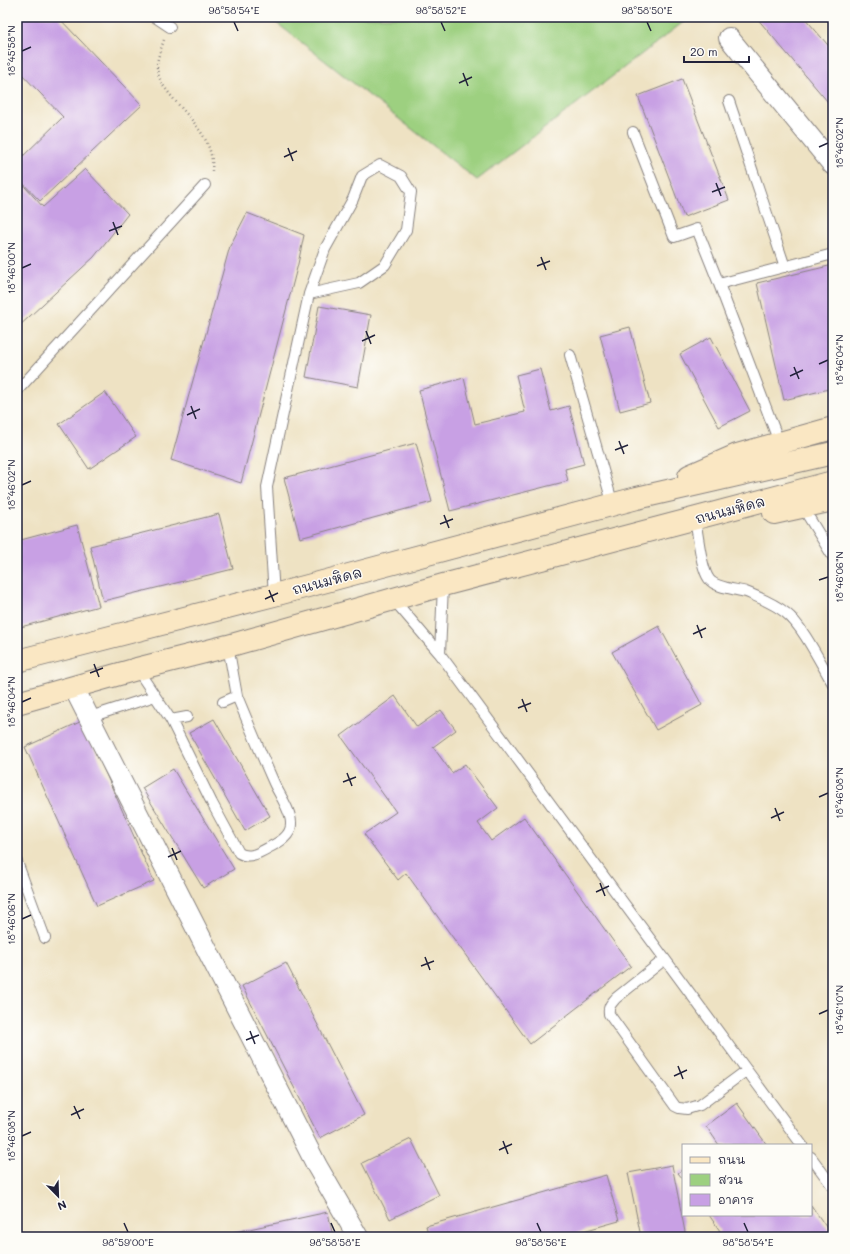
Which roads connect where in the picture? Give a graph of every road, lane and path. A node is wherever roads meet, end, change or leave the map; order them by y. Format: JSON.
{"nodes":[{"id":1,"x":155,"y":17,"type":"edge"},
{"id":2,"x":170,"y":27,"type":"joint"},
{"id":3,"x":729,"y":38,"type":"dead end"},
{"id":4,"x":729,"y":101,"type":"dead end"},
{"id":5,"x":634,"y":132,"type":"dead end"},
{"id":6,"x":833,"y":165,"type":"edge"},
{"id":7,"x":205,"y":185,"type":"joint"},
{"id":8,"x":833,"y":254,"type":"edge"},
{"id":9,"x":785,"y":267,"type":"junction"},
{"id":10,"x":719,"y":284,"type":"junction"},
{"id":11,"x":308,"y":294,"type":"junction"},
{"id":12,"x":570,"y":355,"type":"dead end"},
{"id":13,"x":17,"y":391,"type":"edge"},
{"id":14,"x":833,"y":428,"type":"edge"},
{"id":15,"x":779,"y":442,"type":"junction"},
{"id":16,"x":833,"y":453,"type":"edge"},
{"id":17,"x":833,"y":482,"type":"edge"},
{"id":18,"x":637,"y":498,"type":"junction"},
{"id":19,"x":833,"y":500,"type":"edge"},
{"id":20,"x":613,"y":505,"type":"junction"},
{"id":21,"x":802,"y":506,"type":"junction"},
{"id":22,"x":696,"y":526,"type":"junction"},
{"id":23,"x":627,"y":537,"type":"junction"},
{"id":24,"x":833,"y":557,"type":"edge"},
{"id":25,"x":443,"y":585,"type":"junction"},
{"id":26,"x":274,"y":595,"type":"junction"},
{"id":27,"x":393,"y":599,"type":"junction"},
{"id":28,"x":228,"y":646,"type":"junction"},
{"id":29,"x":440,"y":654,"type":"junction"},
{"id":30,"x":17,"y":661,"type":"edge"},
{"id":31,"x":137,"y":669,"type":"junction"},
{"id":32,"x":833,"y":684,"type":"edge"},
{"id":33,"x":74,"y":688,"type":"junction"},
{"id":34,"x":154,"y":696,"type":"junction"},
{"id":35,"x":237,"y":696,"type":"junction"},
{"id":36,"x":223,"y":702,"type":"dead end"},
{"id":37,"x":17,"y":703,"type":"edge"},
{"id":38,"x":90,"y":717,"type":"junction"},
{"id":39,"x":187,"y":717,"type":"dead end"},
{"id":40,"x":171,"y":720,"type":"junction"},
{"id":41,"x":17,"y":862,"type":"edge"},
{"id":42,"x":45,"y":938,"type":"dead end"},
{"id":43,"x":665,"y":959,"type":"junction"},
{"id":44,"x":747,"y":1070,"type":"junction"},
{"id":45,"x":801,"y":1144,"type":"edge"},
{"id":46,"x":812,"y":1158,"type":"edge"},
{"id":47,"x":833,"y":1187,"type":"edge"},
{"id":48,"x":358,"y":1237,"type":"edge"}],
"edges":[{"from":1,"to":2,"type":"lane"},
{"from":2,"to":7,"type":"path"},
{"from":3,"to":6,"type":"street"},
{"from":4,"to":9,"type":"lane"},
{"from":5,"to":10,"type":"lane"},
{"from":7,"to":13,"type":"lane"},
{"from":8,"to":9,"type":"lane"},
{"from":9,"to":10,"type":"lane"},
{"from":10,"to":15,"type":"lane"},
{"from":11,"to":11,"type":"lane"},
{"from":11,"to":26,"type":"lane"},
{"from":12,"to":20,"type":"lane"},
{"from":14,"to":15,"type":"main road","name":"ถนนมหิดล"},
{"from":15,"to":18,"type":"main road","name":"ถนนมหิดล"},
{"from":16,"to":18,"type":"main road","name":"ถนนมหิดล"},
{"from":17,"to":23,"type":"main road","name":"ถนนมหิดล"},
{"from":18,"to":20,"type":"main road","name":"ถนนมหิดล"},
{"from":19,"to":21,"type":"main road","name":"ถนนมหิดล"},
{"from":20,"to":26,"type":"main road","name":"ถนนมหิดล"},
{"from":21,"to":22,"type":"main road","name":"ถนนมหิดล"},
{"from":21,"to":24,"type":"lane"},
{"from":22,"to":23,"type":"main road","name":"ถนนมหิดล"},
{"from":22,"to":32,"type":"lane"},
{"from":23,"to":25,"type":"main road","name":"ถนนมหิดล"},
{"from":25,"to":27,"type":"main road","name":"ถนนมหิดล"},
{"from":25,"to":29,"type":"lane"},
{"from":26,"to":30,"type":"main road","name":"ถนนมหิดล"},
{"from":27,"to":28,"type":"main road","name":"ถนนมหิดล"},
{"from":27,"to":29,"type":"lane"},
{"from":28,"to":31,"type":"main road","name":"ถนนมหิดล"},
{"from":28,"to":35,"type":"lane"},
{"from":29,"to":43,"type":"lane"},
{"from":31,"to":33,"type":"main road","name":"ถนนมหิดล"},
{"from":31,"to":34,"type":"lane"},
{"from":33,"to":37,"type":"main road","name":"ถนนมหิดล"},
{"from":33,"to":38,"type":"street"},
{"from":34,"to":38,"type":"lane"},
{"from":34,"to":40,"type":"lane"},
{"from":35,"to":36,"type":"lane"},
{"from":35,"to":40,"type":"lane"},
{"from":38,"to":48,"type":"street"},
{"from":39,"to":40,"type":"lane"},
{"from":41,"to":42,"type":"lane"},
{"from":43,"to":44,"type":"lane"},
{"from":43,"to":44,"type":"lane"},
{"from":44,"to":45,"type":"lane"},
{"from":46,"to":47,"type":"lane"}]}
